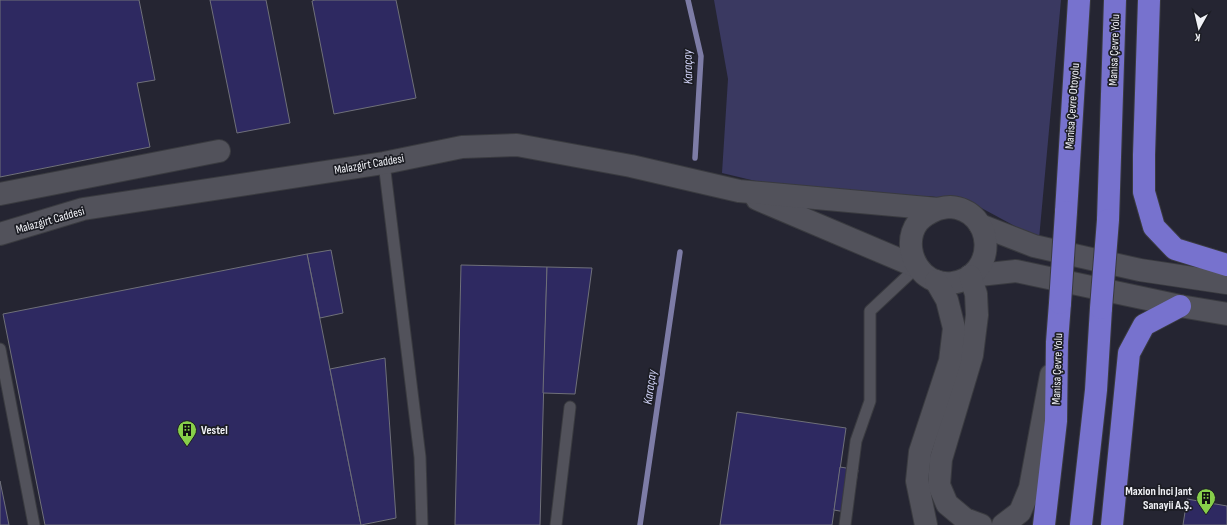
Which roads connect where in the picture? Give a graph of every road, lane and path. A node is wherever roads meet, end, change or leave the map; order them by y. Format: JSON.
{"nodes":[{"id":1,"x":1079,"y":0,"type":"edge"},
{"id":2,"x":1115,"y":0,"type":"edge"},
{"id":3,"x":1149,"y":0,"type":"edge"},
{"id":4,"x":219,"y":151,"type":"dead end"},
{"id":5,"x":384,"y":163,"type":"junction"},
{"id":6,"x":739,"y":191,"type":"junction"},
{"id":7,"x":0,"y":194,"type":"edge"},
{"id":8,"x":938,"y":209,"type":"junction"},
{"id":9,"x":1066,"y":212,"type":"joint"},
{"id":10,"x":980,"y":225,"type":"junction"},
{"id":11,"x":0,"y":234,"type":"edge"},
{"id":12,"x":1227,"y":265,"type":"edge"},
{"id":13,"x":917,"y":267,"type":"junction"},
{"id":14,"x":970,"y":276,"type":"junction"},
{"id":15,"x":936,"y":281,"type":"junction"},
{"id":16,"x":1227,"y":283,"type":"edge"},
{"id":17,"x":1180,"y":306,"type":"junction"},
{"id":18,"x":1227,"y":314,"type":"edge"},
{"id":19,"x":1057,"y":342,"type":"junction"},
{"id":20,"x":0,"y":349,"type":"edge"},
{"id":21,"x":570,"y":407,"type":"dead end"},
{"id":22,"x":34,"y":525,"type":"edge"},
{"id":23,"x":422,"y":525,"type":"edge"},
{"id":24,"x":556,"y":525,"type":"edge"},
{"id":25,"x":845,"y":525,"type":"edge"},
{"id":26,"x":926,"y":525,"type":"edge"},
{"id":27,"x":981,"y":525,"type":"edge"},
{"id":28,"x":1003,"y":525,"type":"edge"},
{"id":29,"x":1044,"y":525,"type":"edge"},
{"id":30,"x":1081,"y":525,"type":"edge"},
{"id":31,"x":1112,"y":525,"type":"edge"}],
"edges":[{"from":1,"to":9,"type":"highway","name":"Manisa Çevre Otoyolu"},
{"from":2,"to":30,"type":"highway","name":"Manisa Çevre Yolu","bridge":true},
{"from":3,"to":12,"type":"highway"},
{"from":4,"to":7,"type":"main road"},
{"from":5,"to":6,"type":"main road","name":"Malazgirt Caddesi"},
{"from":5,"to":11,"type":"main road","name":"Malazgirt Caddesi"},
{"from":5,"to":23,"type":"lane"},
{"from":6,"to":8,"type":"main road"},
{"from":6,"to":13,"type":"main road"},
{"from":8,"to":10,"type":"main road"},
{"from":8,"to":13,"type":"main road"},
{"from":9,"to":19,"type":"highway","name":"Manisa Çevre Yolu","bridge":true},
{"from":10,"to":14,"type":"main road"},
{"from":10,"to":16,"type":"main road"},
{"from":13,"to":15,"type":"main road"},
{"from":13,"to":25,"type":"lane"},
{"from":14,"to":15,"type":"main road"},
{"from":14,"to":17,"type":"main road"},
{"from":14,"to":27,"type":"main road"},
{"from":15,"to":26,"type":"main road"},
{"from":17,"to":18,"type":"main road"},
{"from":17,"to":31,"type":"highway"},
{"from":19,"to":28,"type":"main road"},
{"from":19,"to":29,"type":"highway","name":"Manisa Çevre Yolu"},
{"from":20,"to":22,"type":"lane"},
{"from":21,"to":24,"type":"lane"}]}
